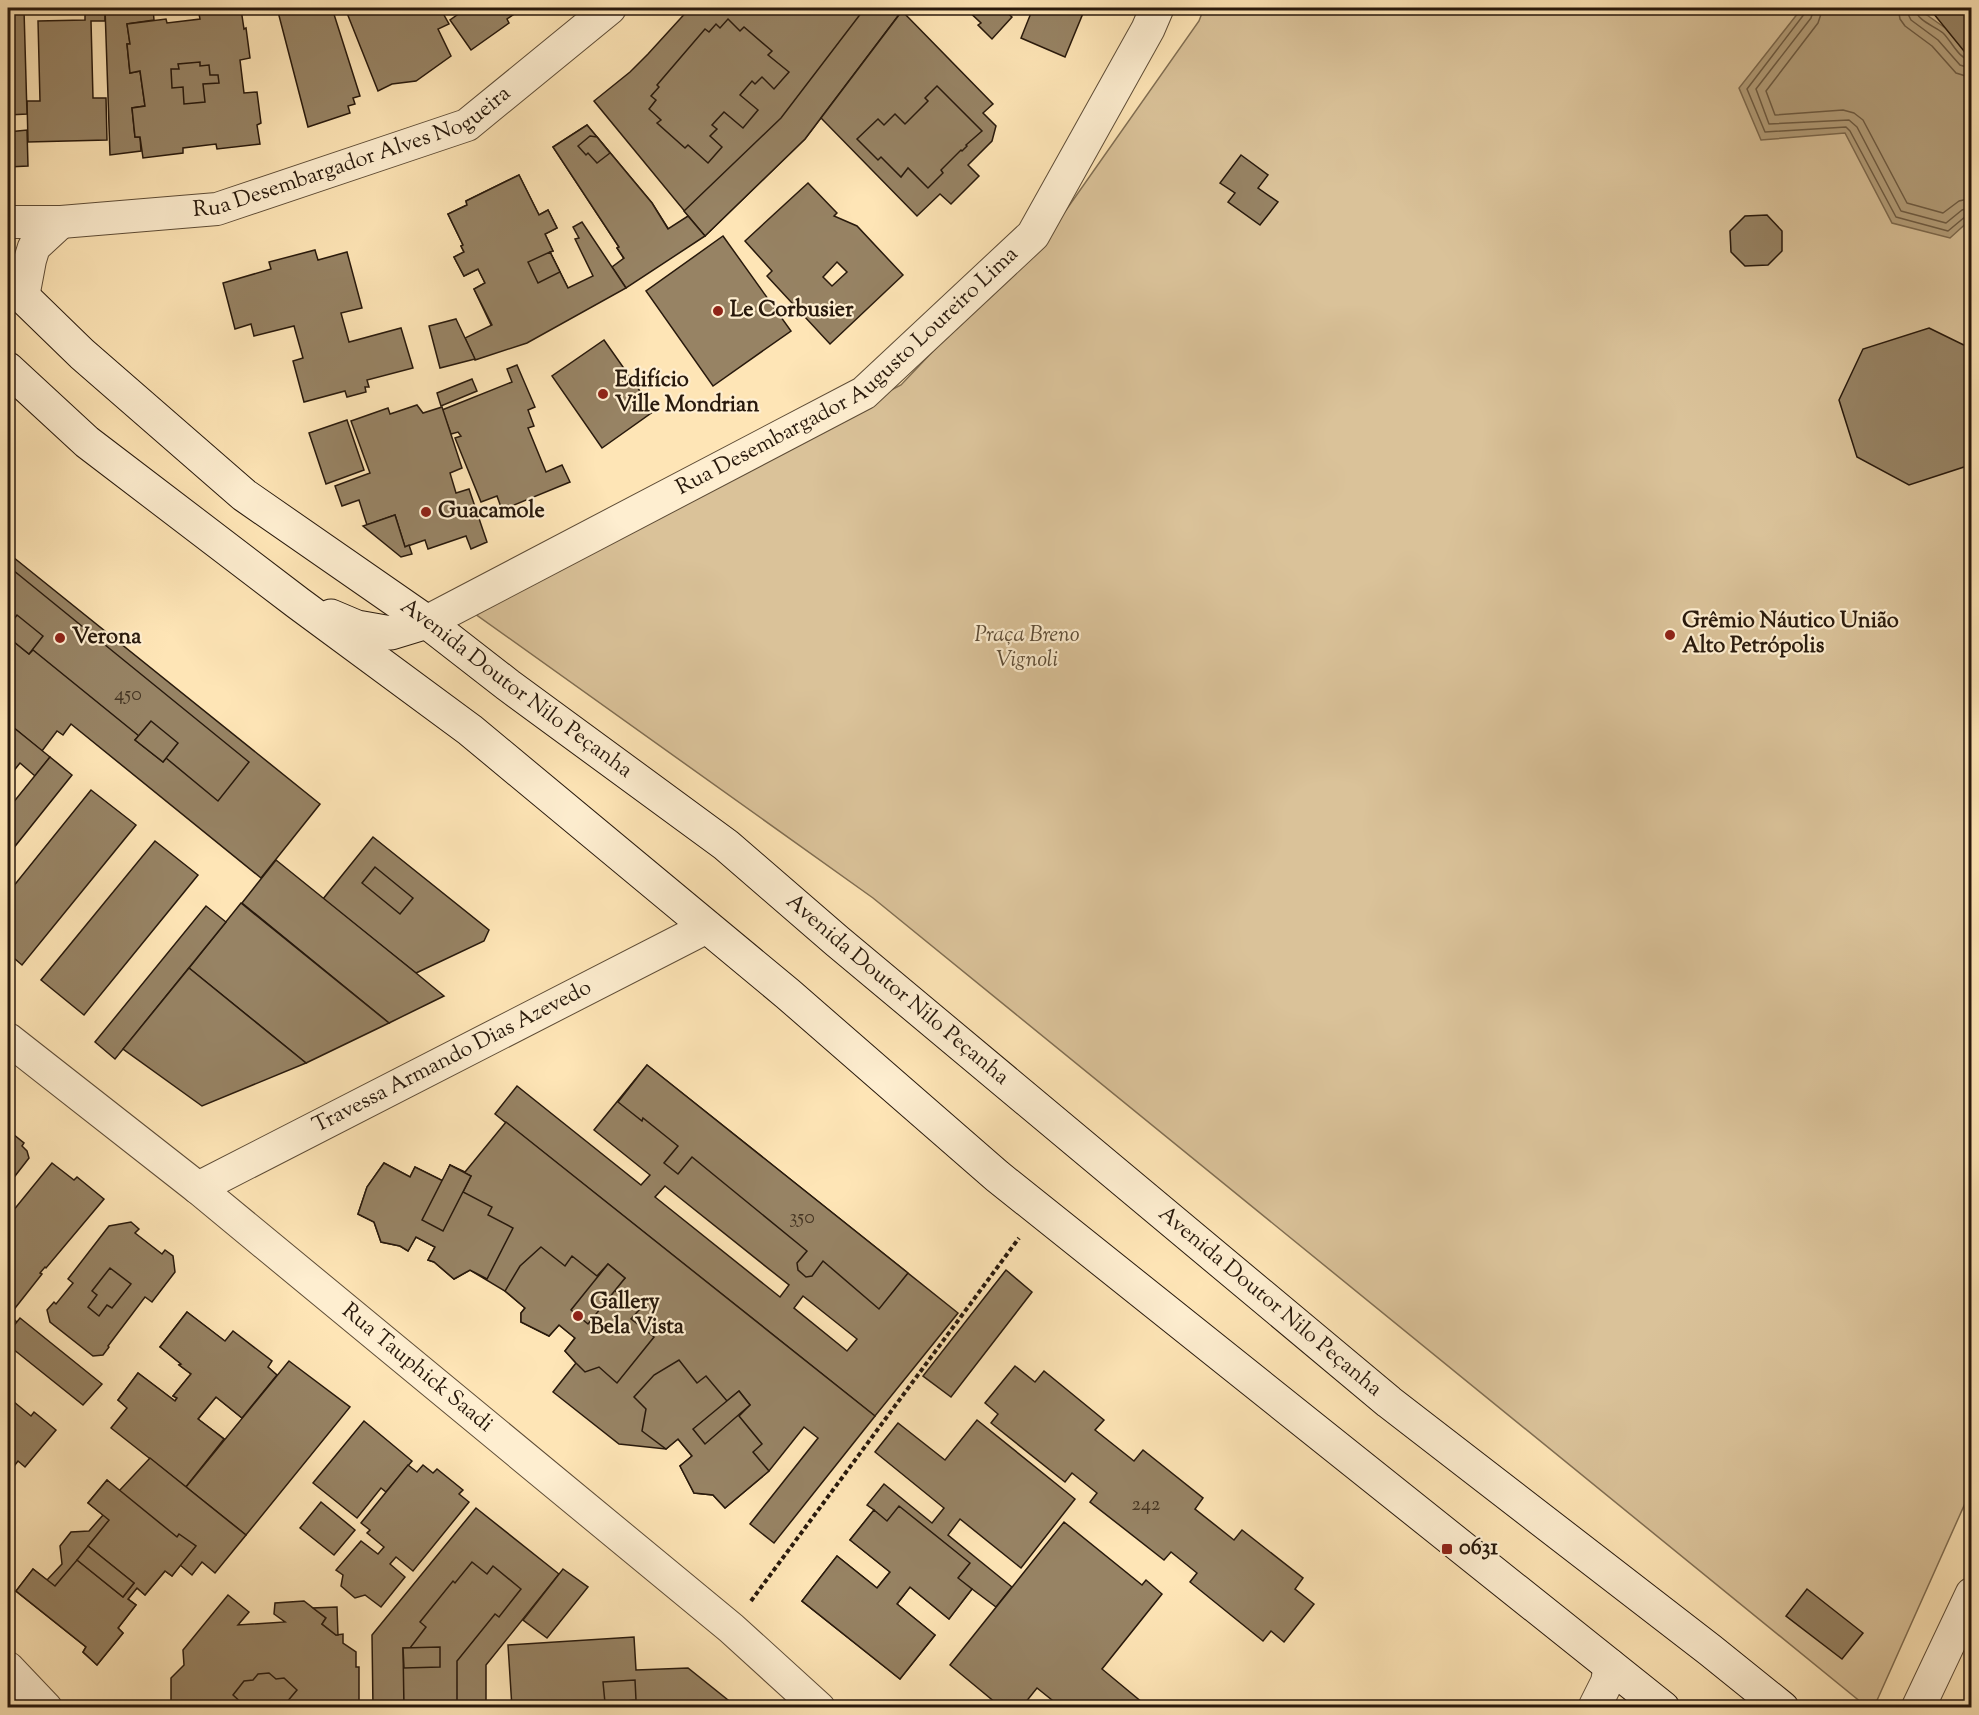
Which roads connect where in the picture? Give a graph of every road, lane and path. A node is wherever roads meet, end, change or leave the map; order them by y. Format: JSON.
{"nodes":[{"id":1,"x":610,"y":8,"type":"edge"},
{"id":2,"x":1157,"y":8,"type":"edge"},
{"id":3,"x":8,"y":222,"type":"edge"},
{"id":4,"x":61,"y":222,"type":"junction"},
{"id":5,"x":15,"y":289,"type":"edge"},
{"id":6,"x":8,"y":369,"type":"edge"},
{"id":7,"x":298,"y":603,"type":"junction"},
{"id":8,"x":427,"y":622,"type":"junction"},
{"id":9,"x":707,"y":927,"type":"junction"},
{"id":10,"x":8,"y":1039,"type":"edge"},
{"id":11,"x":198,"y":1188,"type":"junction"},
{"id":12,"x":1039,"y":1211,"type":"junction"},
{"id":13,"x":1971,"y":1594,"type":"edge"},
{"id":14,"x":731,"y":1628,"type":"junction"},
{"id":15,"x":1610,"y":1665,"type":"junction"},
{"id":16,"x":8,"y":1668,"type":"edge"},
{"id":17,"x":46,"y":1707,"type":"edge"},
{"id":18,"x":819,"y":1707,"type":"edge"},
{"id":19,"x":1594,"y":1707,"type":"edge"},
{"id":20,"x":1663,"y":1707,"type":"edge"},
{"id":21,"x":1782,"y":1707,"type":"edge"},
{"id":22,"x":1918,"y":1707,"type":"edge"}],
"edges":[{"from":1,"to":4,"type":"street","name":"Rua Desembargador Alves Nogueira"},
{"from":2,"to":8,"type":"main road","name":"Rua Desembargador Augusto Loureiro Lima"},
{"from":3,"to":4,"type":"street","name":"Rua Desembargador Alves Nogueira"},
{"from":4,"to":5,"type":"street"},
{"from":5,"to":8,"type":"main road","name":"Avenida Doutor Nilo Peçanha"},
{"from":6,"to":7,"type":"main road"},
{"from":7,"to":8,"type":"main road","name":"Rua Desembargador Augusto Loureiro Lima"},
{"from":7,"to":9,"type":"main road"},
{"from":8,"to":21,"type":"main road","name":"Avenida Doutor Nilo Peçanha"},
{"from":9,"to":11,"type":"street","name":"Travessa Armando Dias Azevedo"},
{"from":9,"to":12,"type":"main road"},
{"from":10,"to":11,"type":"street","name":"Rua Tauphick Saadi"},
{"from":11,"to":14,"type":"street","name":"Rua Tauphick Saadi"},
{"from":12,"to":14,"type":"path"},
{"from":12,"to":15,"type":"main road"},
{"from":13,"to":22,"type":"main road"},
{"from":14,"to":18,"type":"street","name":"Rua Tauphick Saadi"},
{"from":15,"to":19,"type":"street"},
{"from":15,"to":20,"type":"main road"},
{"from":16,"to":17,"type":"street"}]}
